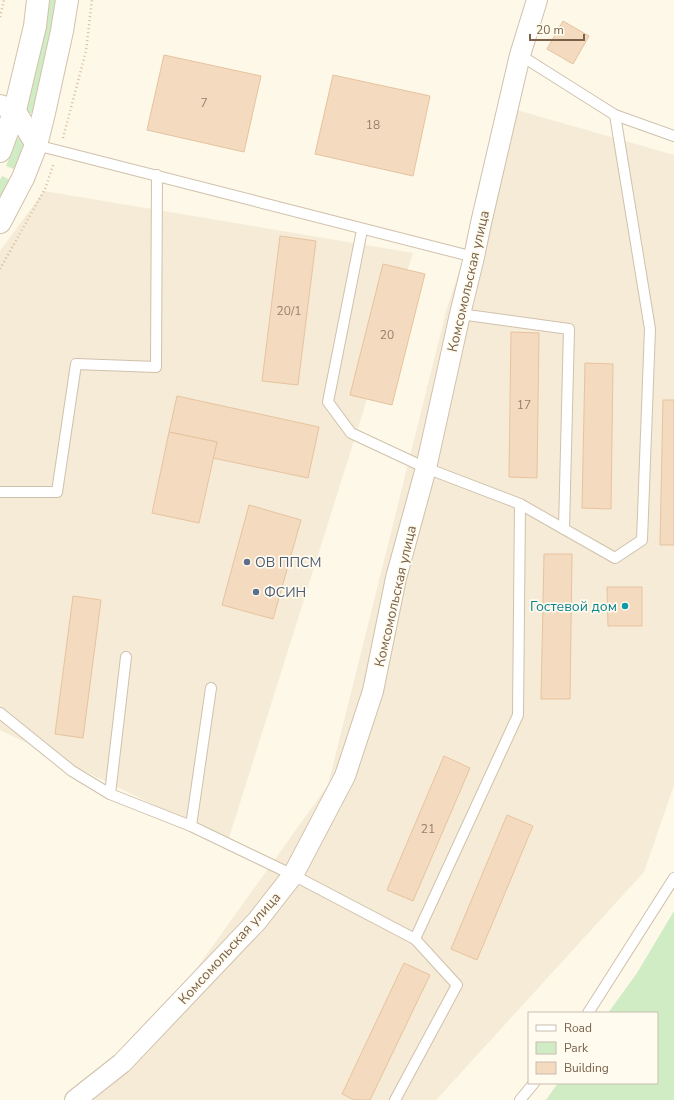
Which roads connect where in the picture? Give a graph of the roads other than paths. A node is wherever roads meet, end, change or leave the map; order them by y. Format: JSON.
{"nodes":[{"id":1,"x":38,"y":0,"type":"edge"},
{"id":2,"x":67,"y":0,"type":"edge"},
{"id":3,"x":537,"y":0,"type":"edge"},
{"id":4,"x":520,"y":56,"type":"junction"},
{"id":5,"x":8,"y":107,"type":"edge"},
{"id":6,"x":615,"y":115,"type":"junction"},
{"id":7,"x":674,"y":136,"type":"edge"},
{"id":8,"x":36,"y":145,"type":"junction"},
{"id":9,"x":0,"y":151,"type":"edge"},
{"id":10,"x":157,"y":175,"type":"junction"},
{"id":11,"x":0,"y":222,"type":"edge"},
{"id":12,"x":362,"y":230,"type":"junction"},
{"id":13,"x":474,"y":257,"type":"junction"},
{"id":14,"x":460,"y":314,"type":"junction"},
{"id":15,"x":426,"y":468,"type":"junction"},
{"id":16,"x":0,"y":492,"type":"edge"},
{"id":17,"x":520,"y":504,"type":"junction"},
{"id":18,"x":564,"y":529,"type":"junction"},
{"id":19,"x":126,"y":657,"type":"dead end"},
{"id":20,"x":211,"y":688,"type":"dead end"},
{"id":21,"x":0,"y":713,"type":"edge"},
{"id":22,"x":110,"y":794,"type":"junction"},
{"id":23,"x":191,"y":826,"type":"junction"},
{"id":24,"x":293,"y":875,"type":"junction"},
{"id":25,"x":674,"y":878,"type":"edge"},
{"id":26,"x":415,"y":939,"type":"junction"},
{"id":27,"x":589,"y":1012,"type":"edge"},
{"id":28,"x":533,"y":1084,"type":"edge"},
{"id":29,"x":75,"y":1100,"type":"edge"},
{"id":30,"x":395,"y":1100,"type":"edge"},
{"id":31,"x":520,"y":1100,"type":"edge"}],
"edges":[{"from":1,"to":5,"type":"street"},
{"from":2,"to":8,"type":"street"},
{"from":3,"to":4,"type":"street","name":"Комсомольская улица"},
{"from":4,"to":6,"type":"lane"},
{"from":4,"to":13,"type":"street","name":"Комсомольская улица"},
{"from":5,"to":8,"type":"street"},
{"from":5,"to":9,"type":"street"},
{"from":6,"to":7,"type":"lane"},
{"from":6,"to":18,"type":"lane"},
{"from":8,"to":10,"type":"lane"},
{"from":8,"to":11,"type":"street"},
{"from":10,"to":12,"type":"lane"},
{"from":10,"to":16,"type":"lane"},
{"from":12,"to":13,"type":"lane"},
{"from":12,"to":15,"type":"lane"},
{"from":13,"to":14,"type":"street","name":"Комсомольская улица"},
{"from":14,"to":15,"type":"street","name":"Комсомольская улица"},
{"from":14,"to":18,"type":"lane"},
{"from":15,"to":17,"type":"lane"},
{"from":15,"to":24,"type":"street","name":"Комсомольская улица"},
{"from":17,"to":18,"type":"lane"},
{"from":17,"to":26,"type":"lane"},
{"from":19,"to":22,"type":"lane"},
{"from":20,"to":23,"type":"lane"},
{"from":21,"to":22,"type":"lane"},
{"from":22,"to":23,"type":"lane"},
{"from":23,"to":24,"type":"lane"},
{"from":24,"to":26,"type":"lane"},
{"from":24,"to":29,"type":"street","name":"Комсомольская улица"},
{"from":25,"to":27,"type":"lane"},
{"from":26,"to":30,"type":"lane"},
{"from":28,"to":31,"type":"lane"}]}
